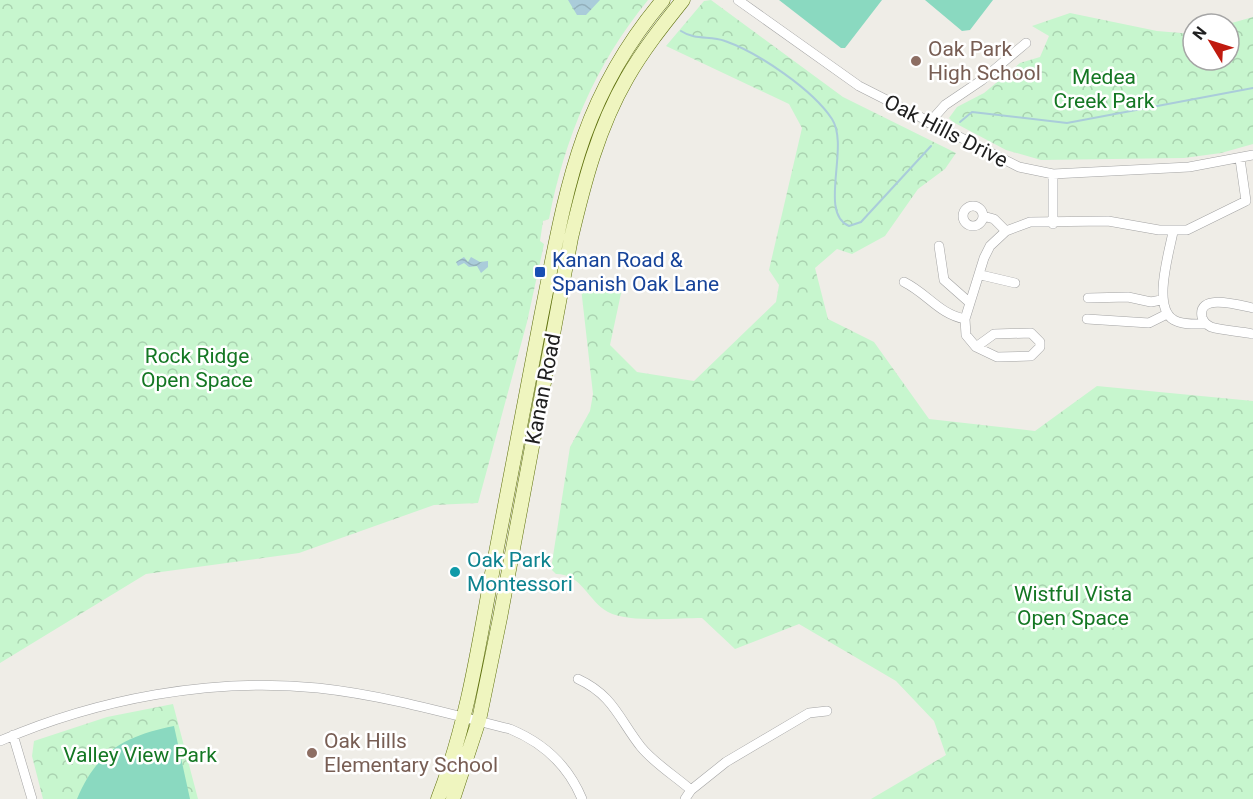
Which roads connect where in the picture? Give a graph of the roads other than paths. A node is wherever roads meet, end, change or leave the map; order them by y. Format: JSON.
{"nodes":[{"id":1,"x":663,"y":0,"type":"edge"},
{"id":2,"x":683,"y":0,"type":"edge"},
{"id":3,"x":738,"y":0,"type":"edge"},
{"id":4,"x":1026,"y":43,"type":"dead end"},
{"id":5,"x":929,"y":123,"type":"junction"},
{"id":6,"x":1253,"y":155,"type":"edge"},
{"id":7,"x":1240,"y":159,"type":"junction"},
{"id":8,"x":1053,"y":174,"type":"junction"},
{"id":9,"x":1249,"y":202,"type":"edge"},
{"id":10,"x":983,"y":216,"type":"dead end"},
{"id":11,"x":1053,"y":224,"type":"junction"},
{"id":12,"x":1006,"y":231,"type":"junction"},
{"id":13,"x":1173,"y":232,"type":"junction"},
{"id":14,"x":939,"y":246,"type":"dead end"},
{"id":15,"x":981,"y":276,"type":"junction"},
{"id":16,"x":904,"y":282,"type":"dead end"},
{"id":17,"x":1015,"y":283,"type":"dead end"},
{"id":18,"x":1088,"y":298,"type":"dead end"},
{"id":19,"x":1161,"y":300,"type":"junction"},
{"id":20,"x":970,"y":303,"type":"junction"},
{"id":21,"x":1253,"y":308,"type":"edge"},
{"id":22,"x":1167,"y":314,"type":"junction"},
{"id":23,"x":965,"y":319,"type":"junction"},
{"id":24,"x":1087,"y":319,"type":"dead end"},
{"id":25,"x":1206,"y":324,"type":"junction"},
{"id":26,"x":1253,"y":334,"type":"edge"},
{"id":27,"x":976,"y":347,"type":"junction"},
{"id":28,"x":578,"y":679,"type":"dead end"},
{"id":29,"x":827,"y":711,"type":"dead end"},
{"id":30,"x":472,"y":718,"type":"junction"},
{"id":31,"x":14,"y":735,"type":"junction"},
{"id":32,"x":0,"y":741,"type":"edge"},
{"id":33,"x":691,"y":790,"type":"junction"},
{"id":34,"x":32,"y":799,"type":"edge"},
{"id":35,"x":438,"y":799,"type":"edge"},
{"id":36,"x":453,"y":799,"type":"edge"},
{"id":37,"x":582,"y":799,"type":"edge"},
{"id":38,"x":685,"y":799,"type":"edge"}],
"edges":[{"from":1,"to":30,"type":"main road","name":"Kanan Road"},
{"from":2,"to":30,"type":"main road","name":"Kanan Road"},
{"from":3,"to":5,"type":"street","name":"Oak Hills Drive"},
{"from":4,"to":5,"type":"street"},
{"from":5,"to":8,"type":"street","name":"Oak Hills Drive"},
{"from":6,"to":7,"type":"street","name":"Oak Hills Drive"},
{"from":7,"to":8,"type":"street","name":"Oak Hills Drive"},
{"from":7,"to":9,"type":"street"},
{"from":8,"to":11,"type":"street"},
{"from":9,"to":13,"type":"street"},
{"from":10,"to":12,"type":"street"},
{"from":11,"to":12,"type":"street"},
{"from":11,"to":13,"type":"street"},
{"from":12,"to":15,"type":"street"},
{"from":13,"to":19,"type":"street"},
{"from":14,"to":20,"type":"street"},
{"from":15,"to":17,"type":"street"},
{"from":15,"to":20,"type":"street"},
{"from":16,"to":23,"type":"street"},
{"from":18,"to":19,"type":"street"},
{"from":19,"to":22,"type":"street"},
{"from":20,"to":23,"type":"street"},
{"from":21,"to":25,"type":"street"},
{"from":22,"to":24,"type":"street"},
{"from":22,"to":25,"type":"street"},
{"from":23,"to":27,"type":"street"},
{"from":25,"to":26,"type":"street"},
{"from":27,"to":27,"type":"street"},
{"from":28,"to":33,"type":"street"},
{"from":29,"to":33,"type":"street"},
{"from":30,"to":31,"type":"street"},
{"from":30,"to":35,"type":"main road","name":"Kanan Road"},
{"from":30,"to":36,"type":"main road","name":"Kanan Road"},
{"from":30,"to":37,"type":"street"},
{"from":31,"to":32,"type":"street"},
{"from":31,"to":34,"type":"street"},
{"from":33,"to":38,"type":"street"}]}
